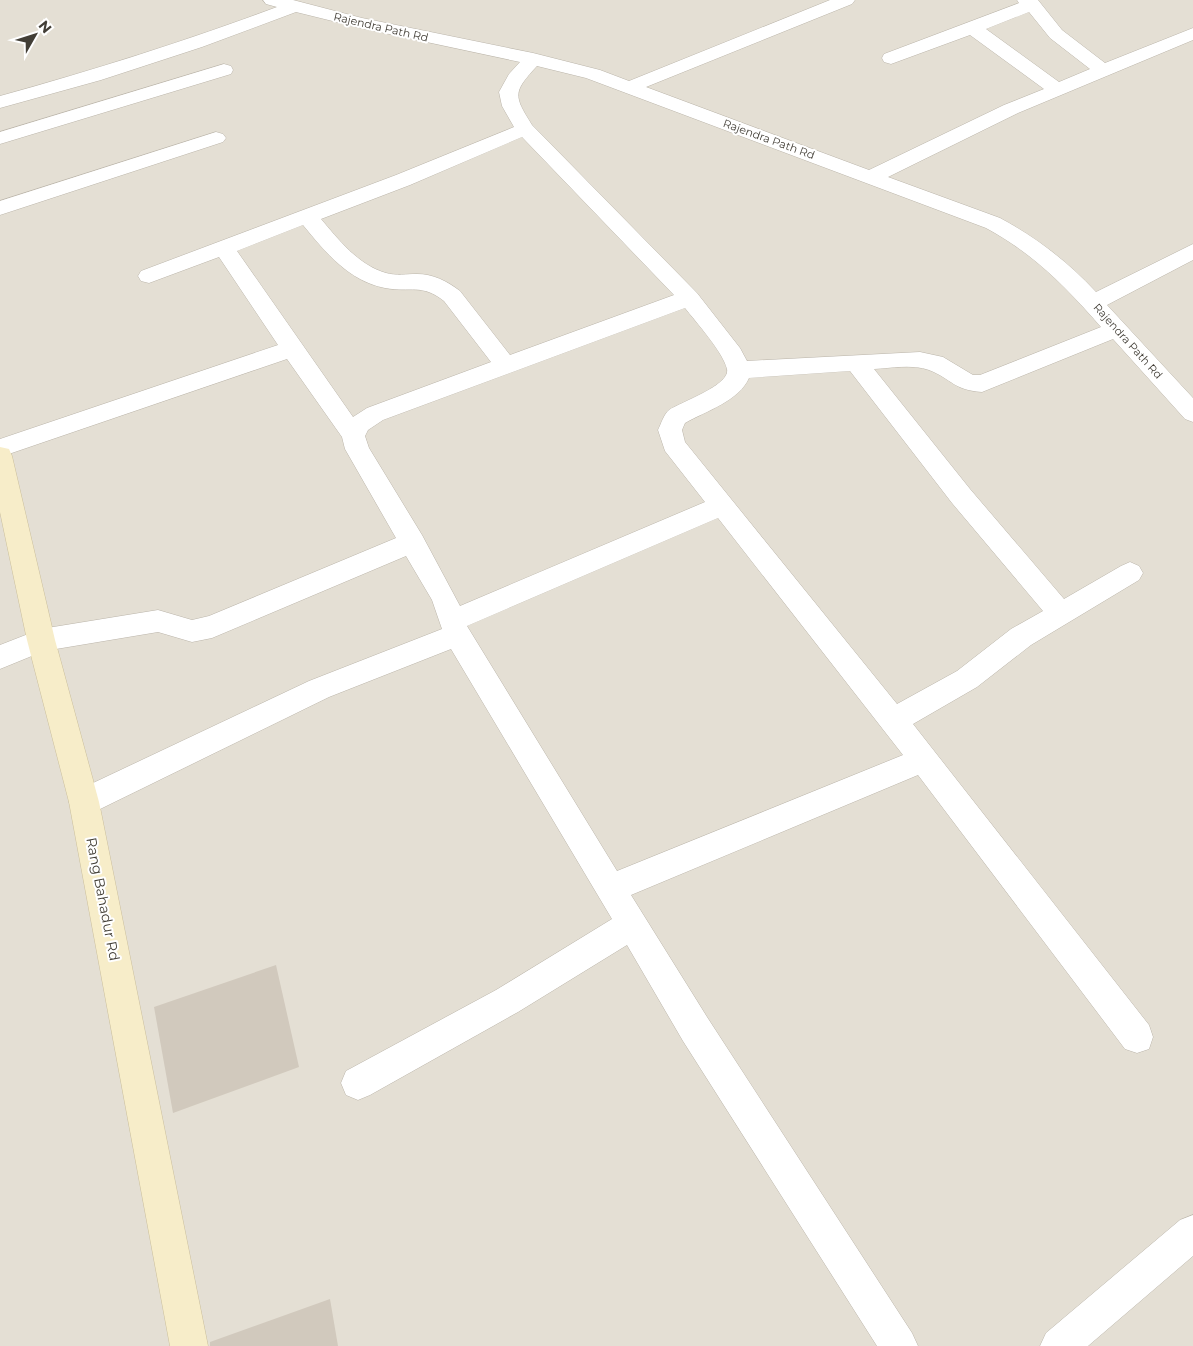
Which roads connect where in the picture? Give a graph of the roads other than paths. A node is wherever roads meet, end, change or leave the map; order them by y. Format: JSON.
{"nodes":[{"id":1,"x":272,"y":0,"type":"edge"},
{"id":2,"x":846,"y":0,"type":"edge"},
{"id":3,"x":1029,"y":2,"type":"edge"},
{"id":4,"x":817,"y":4,"type":"edge"},
{"id":5,"x":295,"y":6,"type":"junction"},
{"id":6,"x":972,"y":28,"type":"junction"},
{"id":7,"x":1193,"y":33,"type":"edge"},
{"id":8,"x":891,"y":58,"type":"dead end"},
{"id":9,"x":533,"y":59,"type":"junction"},
{"id":10,"x":224,"y":70,"type":"dead end"},
{"id":11,"x":1104,"y":71,"type":"junction"},
{"id":12,"x":630,"y":87,"type":"junction"},
{"id":13,"x":1058,"y":90,"type":"junction"},
{"id":14,"x":0,"y":102,"type":"edge"},
{"id":15,"x":525,"y":129,"type":"junction"},
{"id":16,"x":0,"y":138,"type":"edge"},
{"id":17,"x":216,"y":138,"type":"dead end"},
{"id":18,"x":872,"y":177,"type":"junction"},
{"id":19,"x":0,"y":208,"type":"edge"},
{"id":20,"x":307,"y":216,"type":"junction"},
{"id":21,"x":223,"y":247,"type":"junction"},
{"id":22,"x":1193,"y":251,"type":"edge"},
{"id":23,"x":149,"y":276,"type":"dead end"},
{"id":24,"x":689,"y":298,"type":"junction"},
{"id":25,"x":1093,"y":303,"type":"junction"},
{"id":26,"x":1117,"y":329,"type":"junction"},
{"id":27,"x":292,"y":349,"type":"junction"},
{"id":28,"x":856,"y":363,"type":"junction"},
{"id":29,"x":506,"y":366,"type":"junction"},
{"id":30,"x":739,"y":370,"type":"junction"},
{"id":31,"x":1193,"y":413,"type":"edge"},
{"id":32,"x":353,"y":435,"type":"junction"},
{"id":33,"x":0,"y":448,"type":"edge"},
{"id":34,"x":0,"y":456,"type":"edge"},
{"id":35,"x":722,"y":505,"type":"junction"},
{"id":36,"x":413,"y":542,"type":"junction"},
{"id":37,"x":1130,"y":573,"type":"dead end"},
{"id":38,"x":1061,"y":614,"type":"junction"},
{"id":39,"x":455,"y":628,"type":"junction"},
{"id":40,"x":41,"y":640,"type":"junction"},
{"id":41,"x":0,"y":657,"type":"edge"},
{"id":42,"x":893,"y":721,"type":"junction"},
{"id":43,"x":923,"y":760,"type":"junction"},
{"id":44,"x":84,"y":802,"type":"junction"},
{"id":45,"x":610,"y":889,"type":"junction"},
{"id":46,"x":631,"y":925,"type":"junction"},
{"id":47,"x":1137,"y":1037,"type":"dead end"},
{"id":48,"x":358,"y":1083,"type":"dead end"},
{"id":49,"x":1193,"y":1233,"type":"edge"},
{"id":50,"x":189,"y":1346,"type":"edge"},
{"id":51,"x":899,"y":1346,"type":"edge"},
{"id":52,"x":1059,"y":1346,"type":"edge"}],
"edges":[{"from":1,"to":5,"type":"street","name":"Rajendra Path Rd"},
{"from":2,"to":4,"type":"street"},
{"from":3,"to":6,"type":"street"},
{"from":3,"to":11,"type":"street"},
{"from":4,"to":12,"type":"street"},
{"from":5,"to":9,"type":"street","name":"Rajendra Path Rd"},
{"from":5,"to":14,"type":"street"},
{"from":6,"to":8,"type":"street"},
{"from":6,"to":13,"type":"street"},
{"from":7,"to":11,"type":"street"},
{"from":9,"to":12,"type":"street","name":"Rajendra Path Rd"},
{"from":9,"to":15,"type":"street"},
{"from":10,"to":16,"type":"street"},
{"from":11,"to":13,"type":"street"},
{"from":12,"to":18,"type":"street","name":"Rajendra Path Rd"},
{"from":13,"to":18,"type":"street"},
{"from":15,"to":20,"type":"street"},
{"from":15,"to":24,"type":"street"},
{"from":17,"to":19,"type":"street"},
{"from":18,"to":25,"type":"street","name":"Rajendra Path Rd"},
{"from":20,"to":21,"type":"street"},
{"from":20,"to":29,"type":"street"},
{"from":21,"to":23,"type":"street"},
{"from":21,"to":27,"type":"street"},
{"from":22,"to":25,"type":"street"},
{"from":24,"to":29,"type":"street"},
{"from":24,"to":30,"type":"street"},
{"from":25,"to":26,"type":"street","name":"Rajendra Path Rd"},
{"from":26,"to":28,"type":"street"},
{"from":26,"to":31,"type":"street","name":"Rajendra Path Rd"},
{"from":27,"to":32,"type":"street"},
{"from":27,"to":33,"type":"street"},
{"from":28,"to":30,"type":"street"},
{"from":28,"to":38,"type":"street"},
{"from":29,"to":32,"type":"street"},
{"from":30,"to":35,"type":"street"},
{"from":32,"to":36,"type":"street"},
{"from":34,"to":40,"type":"street","name":"Rang Bahadur Rd"},
{"from":35,"to":39,"type":"street"},
{"from":35,"to":42,"type":"street"},
{"from":36,"to":39,"type":"street"},
{"from":36,"to":40,"type":"street"},
{"from":37,"to":38,"type":"street"},
{"from":38,"to":42,"type":"street"},
{"from":39,"to":44,"type":"street"},
{"from":39,"to":45,"type":"street"},
{"from":40,"to":41,"type":"street"},
{"from":40,"to":44,"type":"street","name":"Rang Bahadur Rd"},
{"from":42,"to":43,"type":"street"},
{"from":43,"to":45,"type":"street"},
{"from":43,"to":47,"type":"street"},
{"from":44,"to":50,"type":"street","name":"Rang Bahadur Rd"},
{"from":45,"to":46,"type":"street"},
{"from":46,"to":48,"type":"street"},
{"from":46,"to":51,"type":"street"},
{"from":49,"to":52,"type":"street"}]}
